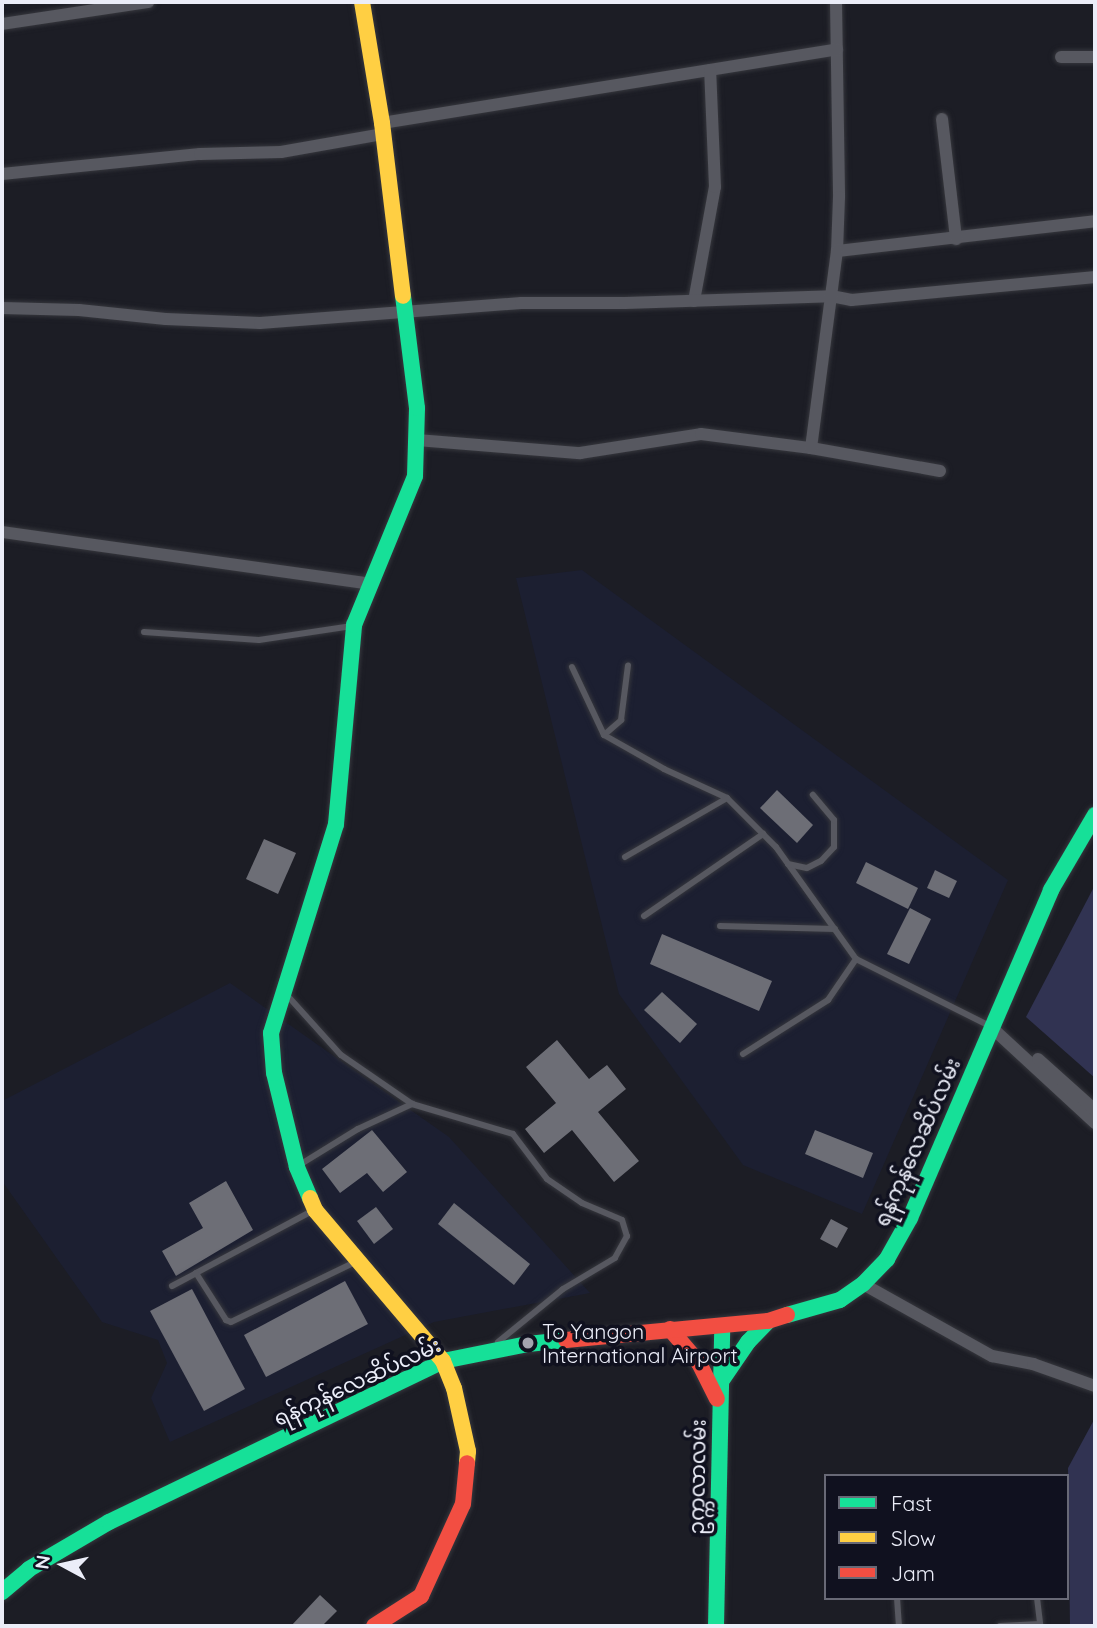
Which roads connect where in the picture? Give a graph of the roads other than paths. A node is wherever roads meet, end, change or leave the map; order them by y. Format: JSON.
{"nodes":[{"id":1,"x":148,"y":2,"type":"edge"},
{"id":2,"x":362,"y":2,"type":"edge"},
{"id":3,"x":836,"y":2,"type":"edge"},
{"id":4,"x":2,"y":24,"type":"edge"},
{"id":5,"x":837,"y":49,"type":"junction"},
{"id":6,"x":1061,"y":57,"type":"dead end"},
{"id":7,"x":1095,"y":57,"type":"edge"},
{"id":8,"x":710,"y":70,"type":"junction"},
{"id":9,"x":942,"y":119,"type":"dead end"},
{"id":10,"x":383,"y":128,"type":"junction"},
{"id":11,"x":2,"y":174,"type":"edge"},
{"id":12,"x":1095,"y":222,"type":"edge"},
{"id":13,"x":956,"y":239,"type":"junction"},
{"id":14,"x":837,"y":251,"type":"junction"},
{"id":15,"x":1095,"y":277,"type":"edge"},
{"id":16,"x":831,"y":296,"type":"junction"},
{"id":17,"x":694,"y":301,"type":"junction"},
{"id":18,"x":2,"y":308,"type":"edge"},
{"id":19,"x":406,"y":311,"type":"junction"},
{"id":20,"x":417,"y":440,"type":"junction"},
{"id":21,"x":811,"y":448,"type":"junction"},
{"id":22,"x":940,"y":471,"type":"dead end"},
{"id":23,"x":2,"y":531,"type":"edge"},
{"id":24,"x":371,"y":584,"type":"junction"},
{"id":25,"x":354,"y":625,"type":"junction"},
{"id":26,"x":144,"y":632,"type":"dead end"},
{"id":27,"x":628,"y":665,"type":"dead end"},
{"id":28,"x":572,"y":667,"type":"dead end"},
{"id":29,"x":604,"y":736,"type":"junction"},
{"id":30,"x":813,"y":795,"type":"dead end"},
{"id":31,"x":727,"y":798,"type":"junction"},
{"id":32,"x":1095,"y":816,"type":"edge"},
{"id":33,"x":763,"y":834,"type":"junction"},
{"id":34,"x":625,"y":856,"type":"dead end"},
{"id":35,"x":788,"y":864,"type":"junction"},
{"id":36,"x":644,"y":916,"type":"dead end"},
{"id":37,"x":720,"y":926,"type":"dead end"},
{"id":38,"x":835,"y":929,"type":"junction"},
{"id":39,"x":856,"y":959,"type":"junction"},
{"id":40,"x":285,"y":993,"type":"junction"},
{"id":41,"x":991,"y":1022,"type":"junction"},
{"id":42,"x":743,"y":1054,"type":"dead end"},
{"id":43,"x":412,"y":1104,"type":"junction"},
{"id":44,"x":1095,"y":1110,"type":"edge"},
{"id":45,"x":1095,"y":1124,"type":"edge"},
{"id":46,"x":297,"y":1167,"type":"junction"},
{"id":47,"x":315,"y":1210,"type":"junction"},
{"id":48,"x":357,"y":1261,"type":"junction"},
{"id":49,"x":196,"y":1273,"type":"junction"},
{"id":50,"x":863,"y":1284,"type":"junction"},
{"id":51,"x":172,"y":1286,"type":"dead end"},
{"id":52,"x":768,"y":1321,"type":"junction"},
{"id":53,"x":722,"y":1328,"type":"junction"},
{"id":54,"x":670,"y":1329,"type":"junction"},
{"id":55,"x":487,"y":1351,"type":"junction"},
{"id":56,"x":443,"y":1361,"type":"junction"},
{"id":57,"x":720,"y":1383,"type":"junction"},
{"id":58,"x":1095,"y":1386,"type":"edge"},
{"id":59,"x":719,"y":1405,"type":"junction"},
{"id":60,"x":2,"y":1592,"type":"edge"},
{"id":61,"x":897,"y":1600,"type":"edge"},
{"id":62,"x":1037,"y":1600,"type":"edge"},
{"id":63,"x":1040,"y":1625,"type":"edge"},
{"id":64,"x":373,"y":1626,"type":"edge"},
{"id":65,"x":716,"y":1626,"type":"edge"},
{"id":66,"x":899,"y":1626,"type":"edge"},
{"id":67,"x":1000,"y":1626,"type":"edge"}],
"edges":[{"from":1,"to":4,"type":"street"},
{"from":2,"to":10,"type":"main road"},
{"from":3,"to":5,"type":"street"},
{"from":5,"to":8,"type":"street"},
{"from":5,"to":14,"type":"street"},
{"from":6,"to":7,"type":"street"},
{"from":8,"to":10,"type":"street"},
{"from":8,"to":17,"type":"street"},
{"from":9,"to":13,"type":"street"},
{"from":10,"to":11,"type":"street"},
{"from":10,"to":19,"type":"main road"},
{"from":12,"to":13,"type":"street"},
{"from":13,"to":14,"type":"street"},
{"from":14,"to":16,"type":"street"},
{"from":15,"to":16,"type":"street"},
{"from":16,"to":17,"type":"street"},
{"from":16,"to":21,"type":"street"},
{"from":17,"to":19,"type":"street"},
{"from":18,"to":19,"type":"street"},
{"from":19,"to":20,"type":"main road"},
{"from":20,"to":21,"type":"street"},
{"from":20,"to":24,"type":"main road"},
{"from":21,"to":22,"type":"street"},
{"from":23,"to":24,"type":"street"},
{"from":24,"to":25,"type":"main road"},
{"from":25,"to":26,"type":"lane"},
{"from":25,"to":40,"type":"main road"},
{"from":27,"to":29,"type":"lane"},
{"from":28,"to":29,"type":"lane"},
{"from":29,"to":31,"type":"lane"},
{"from":30,"to":35,"type":"lane"},
{"from":31,"to":33,"type":"lane"},
{"from":31,"to":34,"type":"lane"},
{"from":32,"to":41,"type":"main road","name":"ရန်ကုန်လေဆိပ်လမ်း"},
{"from":33,"to":35,"type":"lane"},
{"from":33,"to":36,"type":"lane"},
{"from":35,"to":38,"type":"lane"},
{"from":37,"to":38,"type":"lane"},
{"from":38,"to":39,"type":"lane"},
{"from":39,"to":41,"type":"lane"},
{"from":39,"to":42,"type":"lane"},
{"from":40,"to":43,"type":"lane"},
{"from":40,"to":46,"type":"main road"},
{"from":41,"to":44,"type":"street"},
{"from":41,"to":45,"type":"street"},
{"from":41,"to":50,"type":"main road","name":"ရန်ကုန်လေဆိပ်လမ်း"},
{"from":43,"to":46,"type":"lane"},
{"from":43,"to":55,"type":"lane"},
{"from":46,"to":47,"type":"main road"},
{"from":47,"to":48,"type":"main road"},
{"from":47,"to":49,"type":"lane"},
{"from":48,"to":49,"type":"lane"},
{"from":48,"to":56,"type":"main road"},
{"from":49,"to":51,"type":"lane"},
{"from":50,"to":52,"type":"main road","name":"ရန်ကုန်လေဆိပ်လမ်း"},
{"from":50,"to":58,"type":"street"},
{"from":52,"to":53,"type":"main road","name":"ရန်ကုန်လေဆိပ်လမ်း"},
{"from":52,"to":57,"type":"main road"},
{"from":53,"to":54,"type":"main road","name":"ရန်ကုန်လေဆိပ်လမ်း"},
{"from":53,"to":57,"type":"main road","name":"ဥက္ကလာလမ်း"},
{"from":54,"to":55,"type":"main road","name":"ရန်ကုန်လေဆိပ်လမ်း"},
{"from":54,"to":59,"type":"main road"},
{"from":55,"to":56,"type":"main road","name":"ရန်ကုန်လေဆိပ်လမ်း"},
{"from":56,"to":60,"type":"main road","name":"ရန်ကုန်လေဆိပ်လမ်း"},
{"from":56,"to":64,"type":"main road"},
{"from":57,"to":59,"type":"main road","name":"ဥက္ကလာလမ်း"},
{"from":59,"to":65,"type":"main road","name":"ဥက္ကလာလမ်း"},
{"from":61,"to":66,"type":"lane"},
{"from":62,"to":63,"type":"lane"},
{"from":63,"to":67,"type":"lane"}]}
